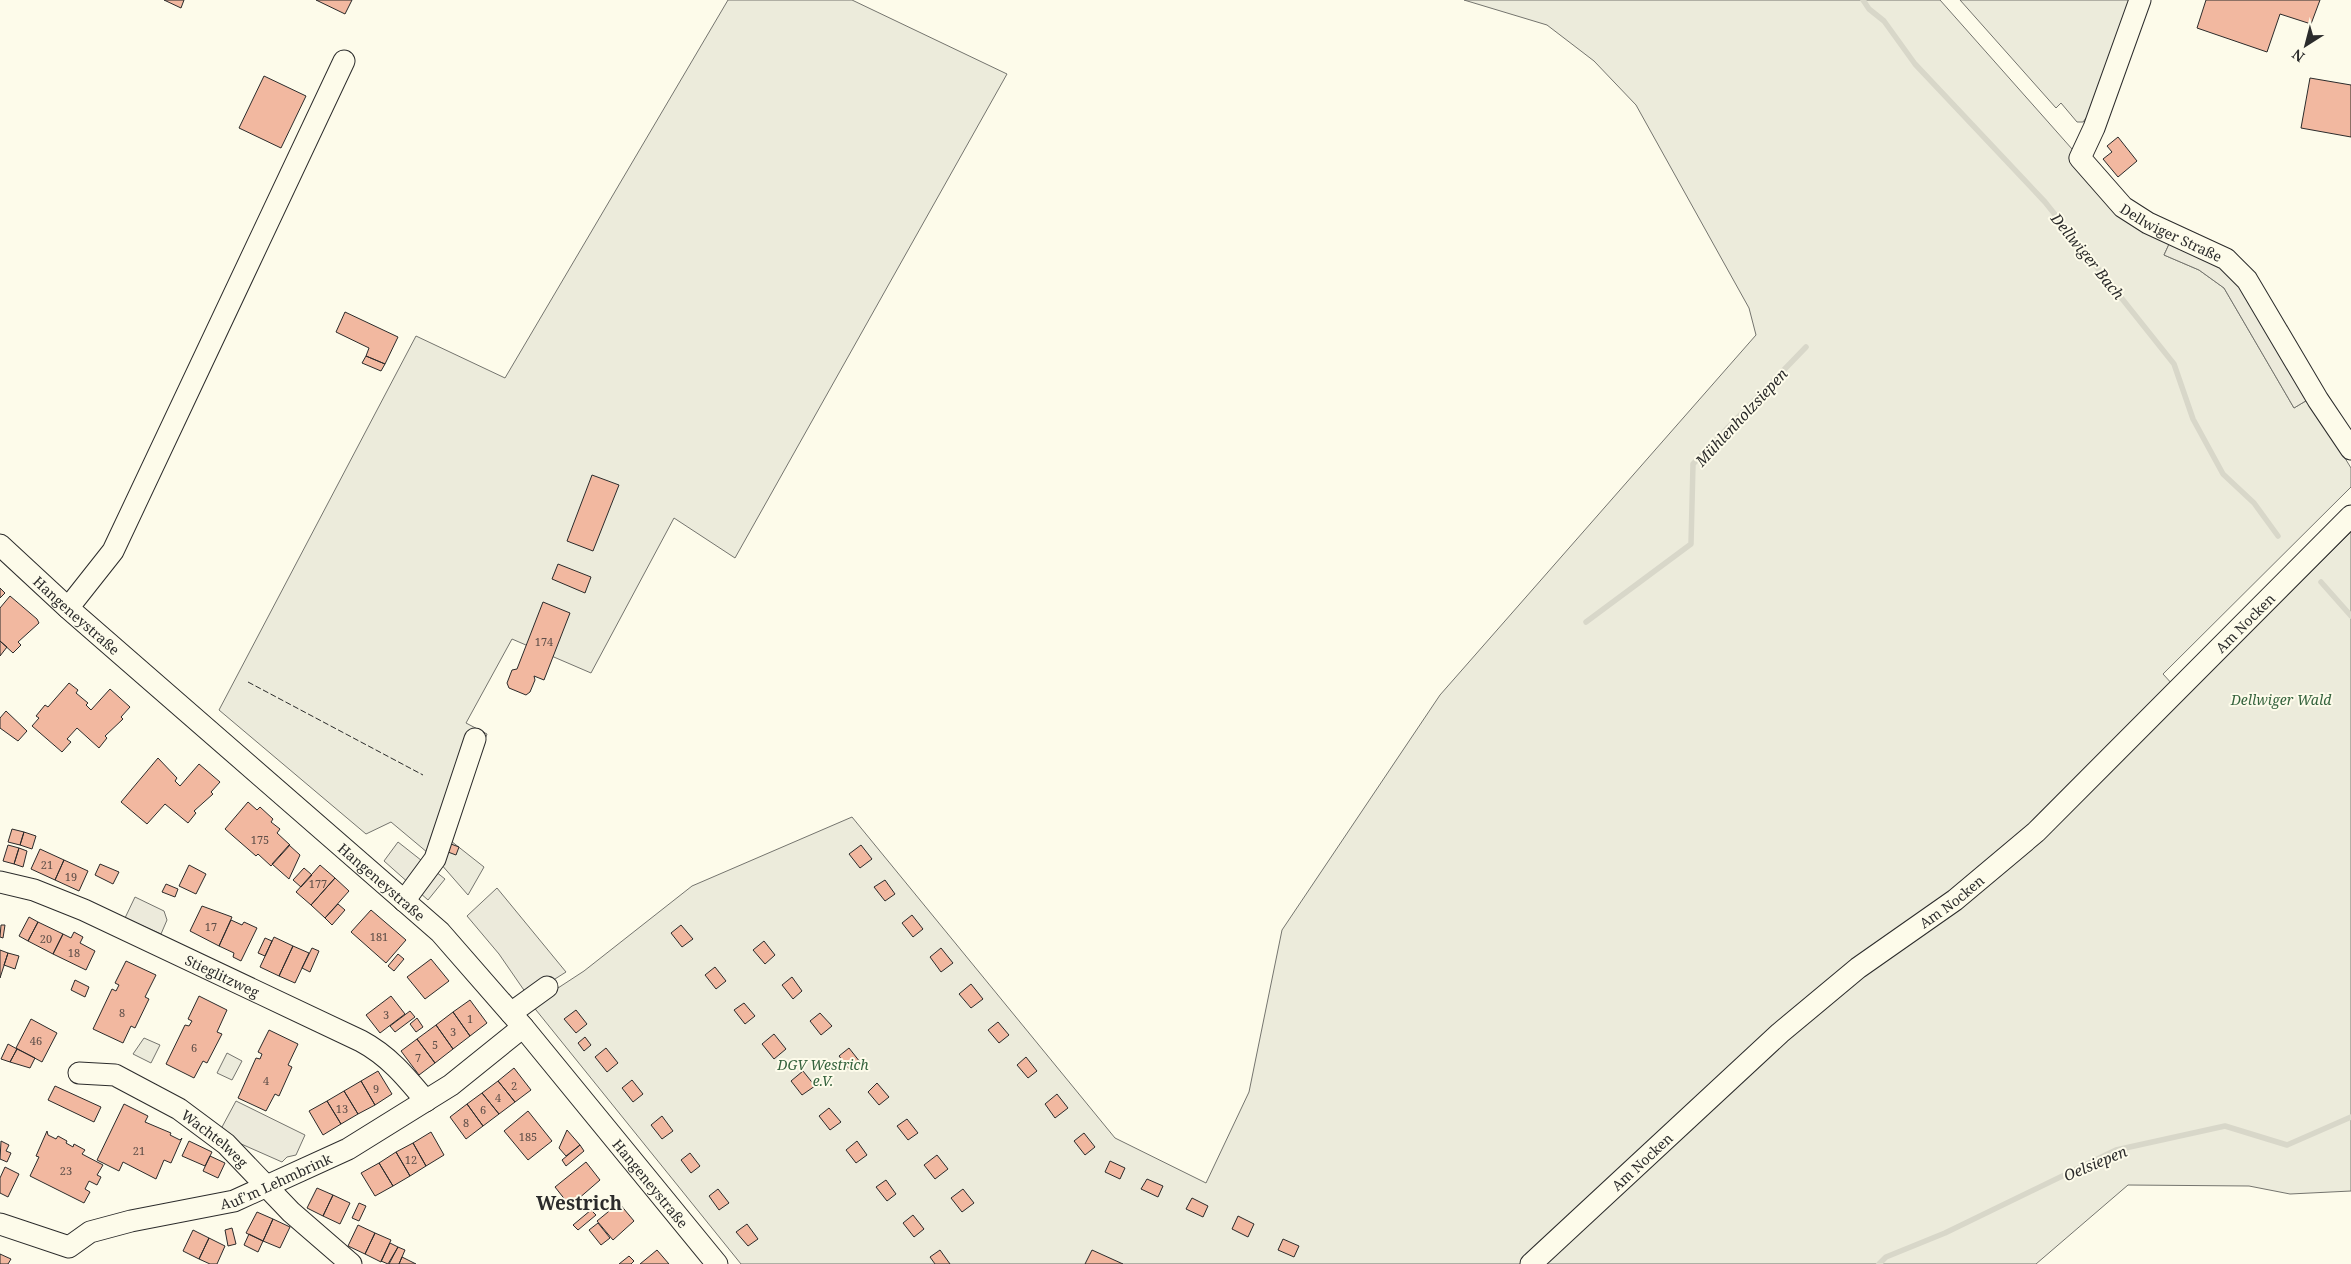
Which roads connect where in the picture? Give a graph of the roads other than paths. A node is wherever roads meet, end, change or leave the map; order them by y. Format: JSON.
{"nodes":[{"id":1,"x":2140,"y":0,"type":"edge"},
{"id":2,"x":344,"y":61,"type":"dead end"},
{"id":3,"x":2351,"y":449,"type":"edge"},
{"id":4,"x":2351,"y":516,"type":"edge"},
{"id":5,"x":1,"y":549,"type":"edge"},
{"id":6,"x":68,"y":608,"type":"junction"},
{"id":7,"x":475,"y":739,"type":"dead end"},
{"id":8,"x":0,"y":882,"type":"edge"},
{"id":9,"x":404,"y":901,"type":"junction"},
{"id":10,"x":547,"y":988,"type":"dead end"},
{"id":11,"x":517,"y":1020,"type":"junction"},
{"id":12,"x":79,"y":1073,"type":"dead end"},
{"id":13,"x":426,"y":1101,"type":"junction"},
{"id":14,"x":268,"y":1188,"type":"junction"},
{"id":15,"x":0,"y":1224,"type":"edge"},
{"id":16,"x":73,"y":1255,"type":"edge"},
{"id":17,"x":351,"y":1264,"type":"edge"},
{"id":18,"x":717,"y":1264,"type":"edge"},
{"id":19,"x":1531,"y":1264,"type":"edge"}],
"edges":[{"from":1,"to":3,"type":"street","name":"Dellwiger Straße"},
{"from":2,"to":6,"type":"street"},
{"from":4,"to":19,"type":"street","name":"Am Nocken"},
{"from":5,"to":6,"type":"street","name":"Hangeneystraße"},
{"from":6,"to":9,"type":"street","name":"Hangeneystraße"},
{"from":7,"to":9,"type":"street"},
{"from":8,"to":13,"type":"street","name":"Stieglitzweg"},
{"from":9,"to":11,"type":"street","name":"Hangeneystraße"},
{"from":10,"to":11,"type":"street","name":"Auf'm Lehmbrink"},
{"from":11,"to":13,"type":"street","name":"Auf'm Lehmbrink"},
{"from":11,"to":18,"type":"street","name":"Hangeneystraße"},
{"from":12,"to":14,"type":"street","name":"Wachtelweg"},
{"from":13,"to":14,"type":"street","name":"Auf'm Lehmbrink"},
{"from":14,"to":16,"type":"street","name":"Auf'm Lehmbrink"},
{"from":14,"to":17,"type":"street","name":"Wachtelweg"},
{"from":15,"to":16,"type":"street","name":"Auf'm Lehmbrink"}]}
